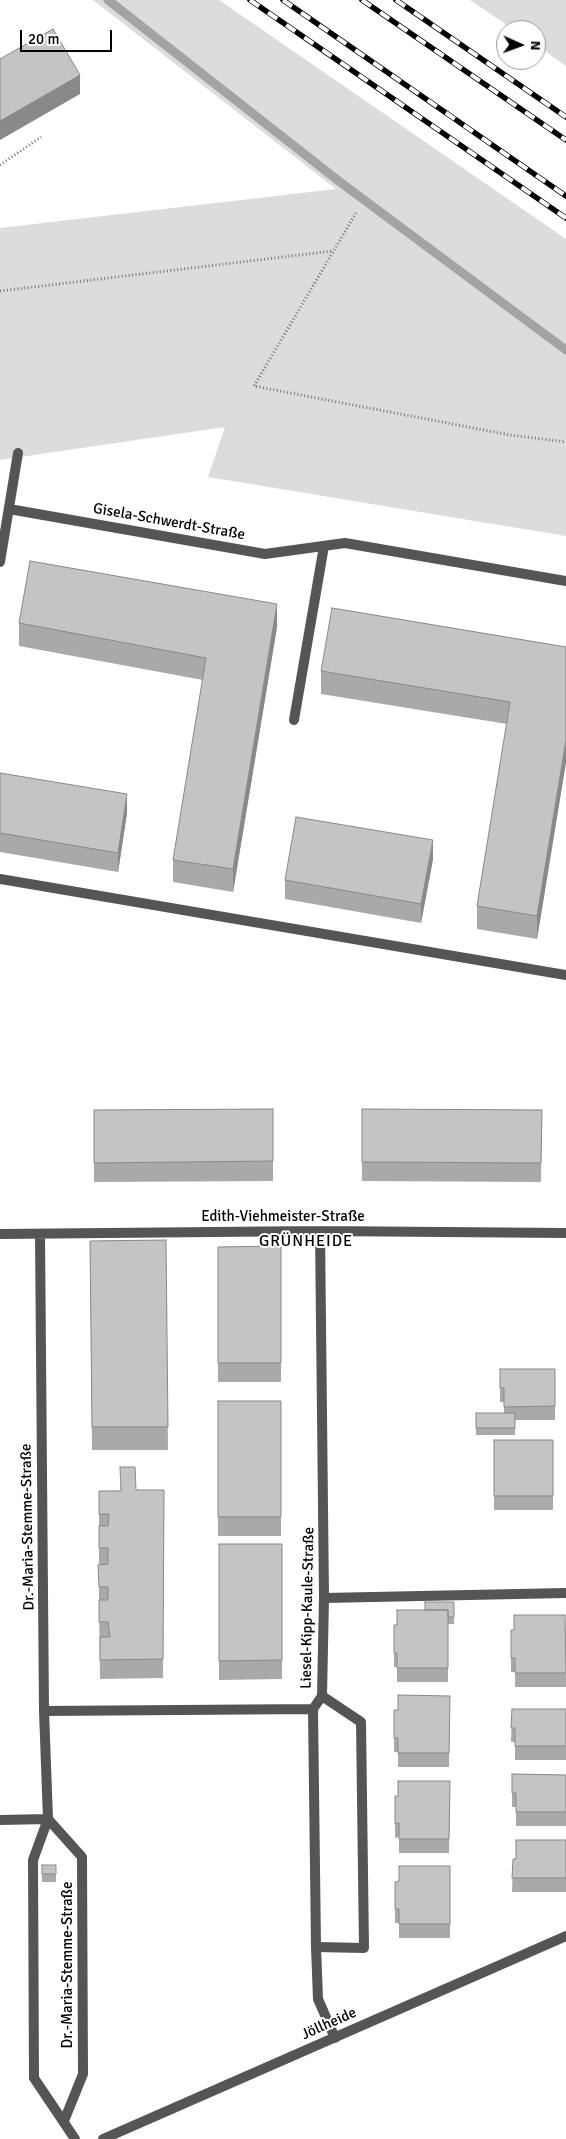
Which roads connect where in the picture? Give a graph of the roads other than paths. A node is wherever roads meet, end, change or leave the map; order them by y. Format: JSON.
{"nodes":[{"id":1,"x":18,"y":453,"type":"dead end"},
{"id":2,"x":9,"y":509,"type":"junction"},
{"id":3,"x":324,"y":546,"type":"junction"},
{"id":4,"x":0,"y":562,"type":"edge"},
{"id":5,"x":566,"y":581,"type":"edge"},
{"id":6,"x":294,"y":720,"type":"dead end"},
{"id":7,"x":0,"y":879,"type":"edge"},
{"id":8,"x":566,"y":975,"type":"edge"},
{"id":9,"x":320,"y":1231,"type":"junction"},
{"id":10,"x":566,"y":1233,"type":"edge"},
{"id":11,"x":0,"y":1234,"type":"edge"},
{"id":12,"x":40,"y":1234,"type":"junction"},
{"id":13,"x":566,"y":1593,"type":"edge"},
{"id":14,"x":324,"y":1598,"type":"junction"},
{"id":15,"x":322,"y":1696,"type":"junction"},
{"id":16,"x":313,"y":1708,"type":"junction"},
{"id":17,"x":44,"y":1711,"type":"junction"},
{"id":18,"x":48,"y":1819,"type":"junction"},
{"id":19,"x":0,"y":1820,"type":"edge"},
{"id":20,"x":566,"y":1936,"type":"edge"},
{"id":21,"x":316,"y":1947,"type":"junction"},
{"id":22,"x":335,"y":2038,"type":"junction"},
{"id":23,"x":64,"y":2121,"type":"junction"},
{"id":24,"x":76,"y":2139,"type":"edge"},
{"id":25,"x":103,"y":2139,"type":"edge"}],
"edges":[{"from":1,"to":2,"type":"street"},
{"from":2,"to":3,"type":"street","name":"Gisela-Schwerdt-Straße"},
{"from":2,"to":4,"type":"street"},
{"from":3,"to":5,"type":"street","name":"Gisela-Schwerdt-Straße"},
{"from":3,"to":6,"type":"street"},
{"from":7,"to":8,"type":"street"},
{"from":9,"to":10,"type":"street","name":"Edith-Viehmeister-Straße"},
{"from":9,"to":12,"type":"street","name":"Edith-Viehmeister-Straße"},
{"from":9,"to":14,"type":"street","name":"Liesel-Kipp-Kaule-Straße"},
{"from":11,"to":12,"type":"street","name":"Edith-Viehmeister-Straße"},
{"from":12,"to":17,"type":"street","name":"Dr.-Maria-Stemme-Straße"},
{"from":13,"to":14,"type":"street"},
{"from":14,"to":15,"type":"street","name":"Liesel-Kipp-Kaule-Straße"},
{"from":15,"to":16,"type":"street","name":"Liesel-Kipp-Kaule-Straße"},
{"from":15,"to":21,"type":"street"},
{"from":16,"to":17,"type":"street"},
{"from":16,"to":21,"type":"street","name":"Liesel-Kipp-Kaule-Straße"},
{"from":17,"to":18,"type":"street","name":"Dr.-Maria-Stemme-Straße"},
{"from":18,"to":19,"type":"street"},
{"from":18,"to":23,"type":"street","name":"Dr.-Maria-Stemme-Straße"},
{"from":18,"to":23,"type":"street","name":"Dr.-Maria-Stemme-Straße"},
{"from":20,"to":22,"type":"street","name":"Jöllheide"},
{"from":21,"to":22,"type":"street","name":"Liesel-Kipp-Kaule-Straße"},
{"from":22,"to":25,"type":"street","name":"Jöllheide"},
{"from":23,"to":24,"type":"street","name":"Dr.-Maria-Stemme-Straße"}]}
